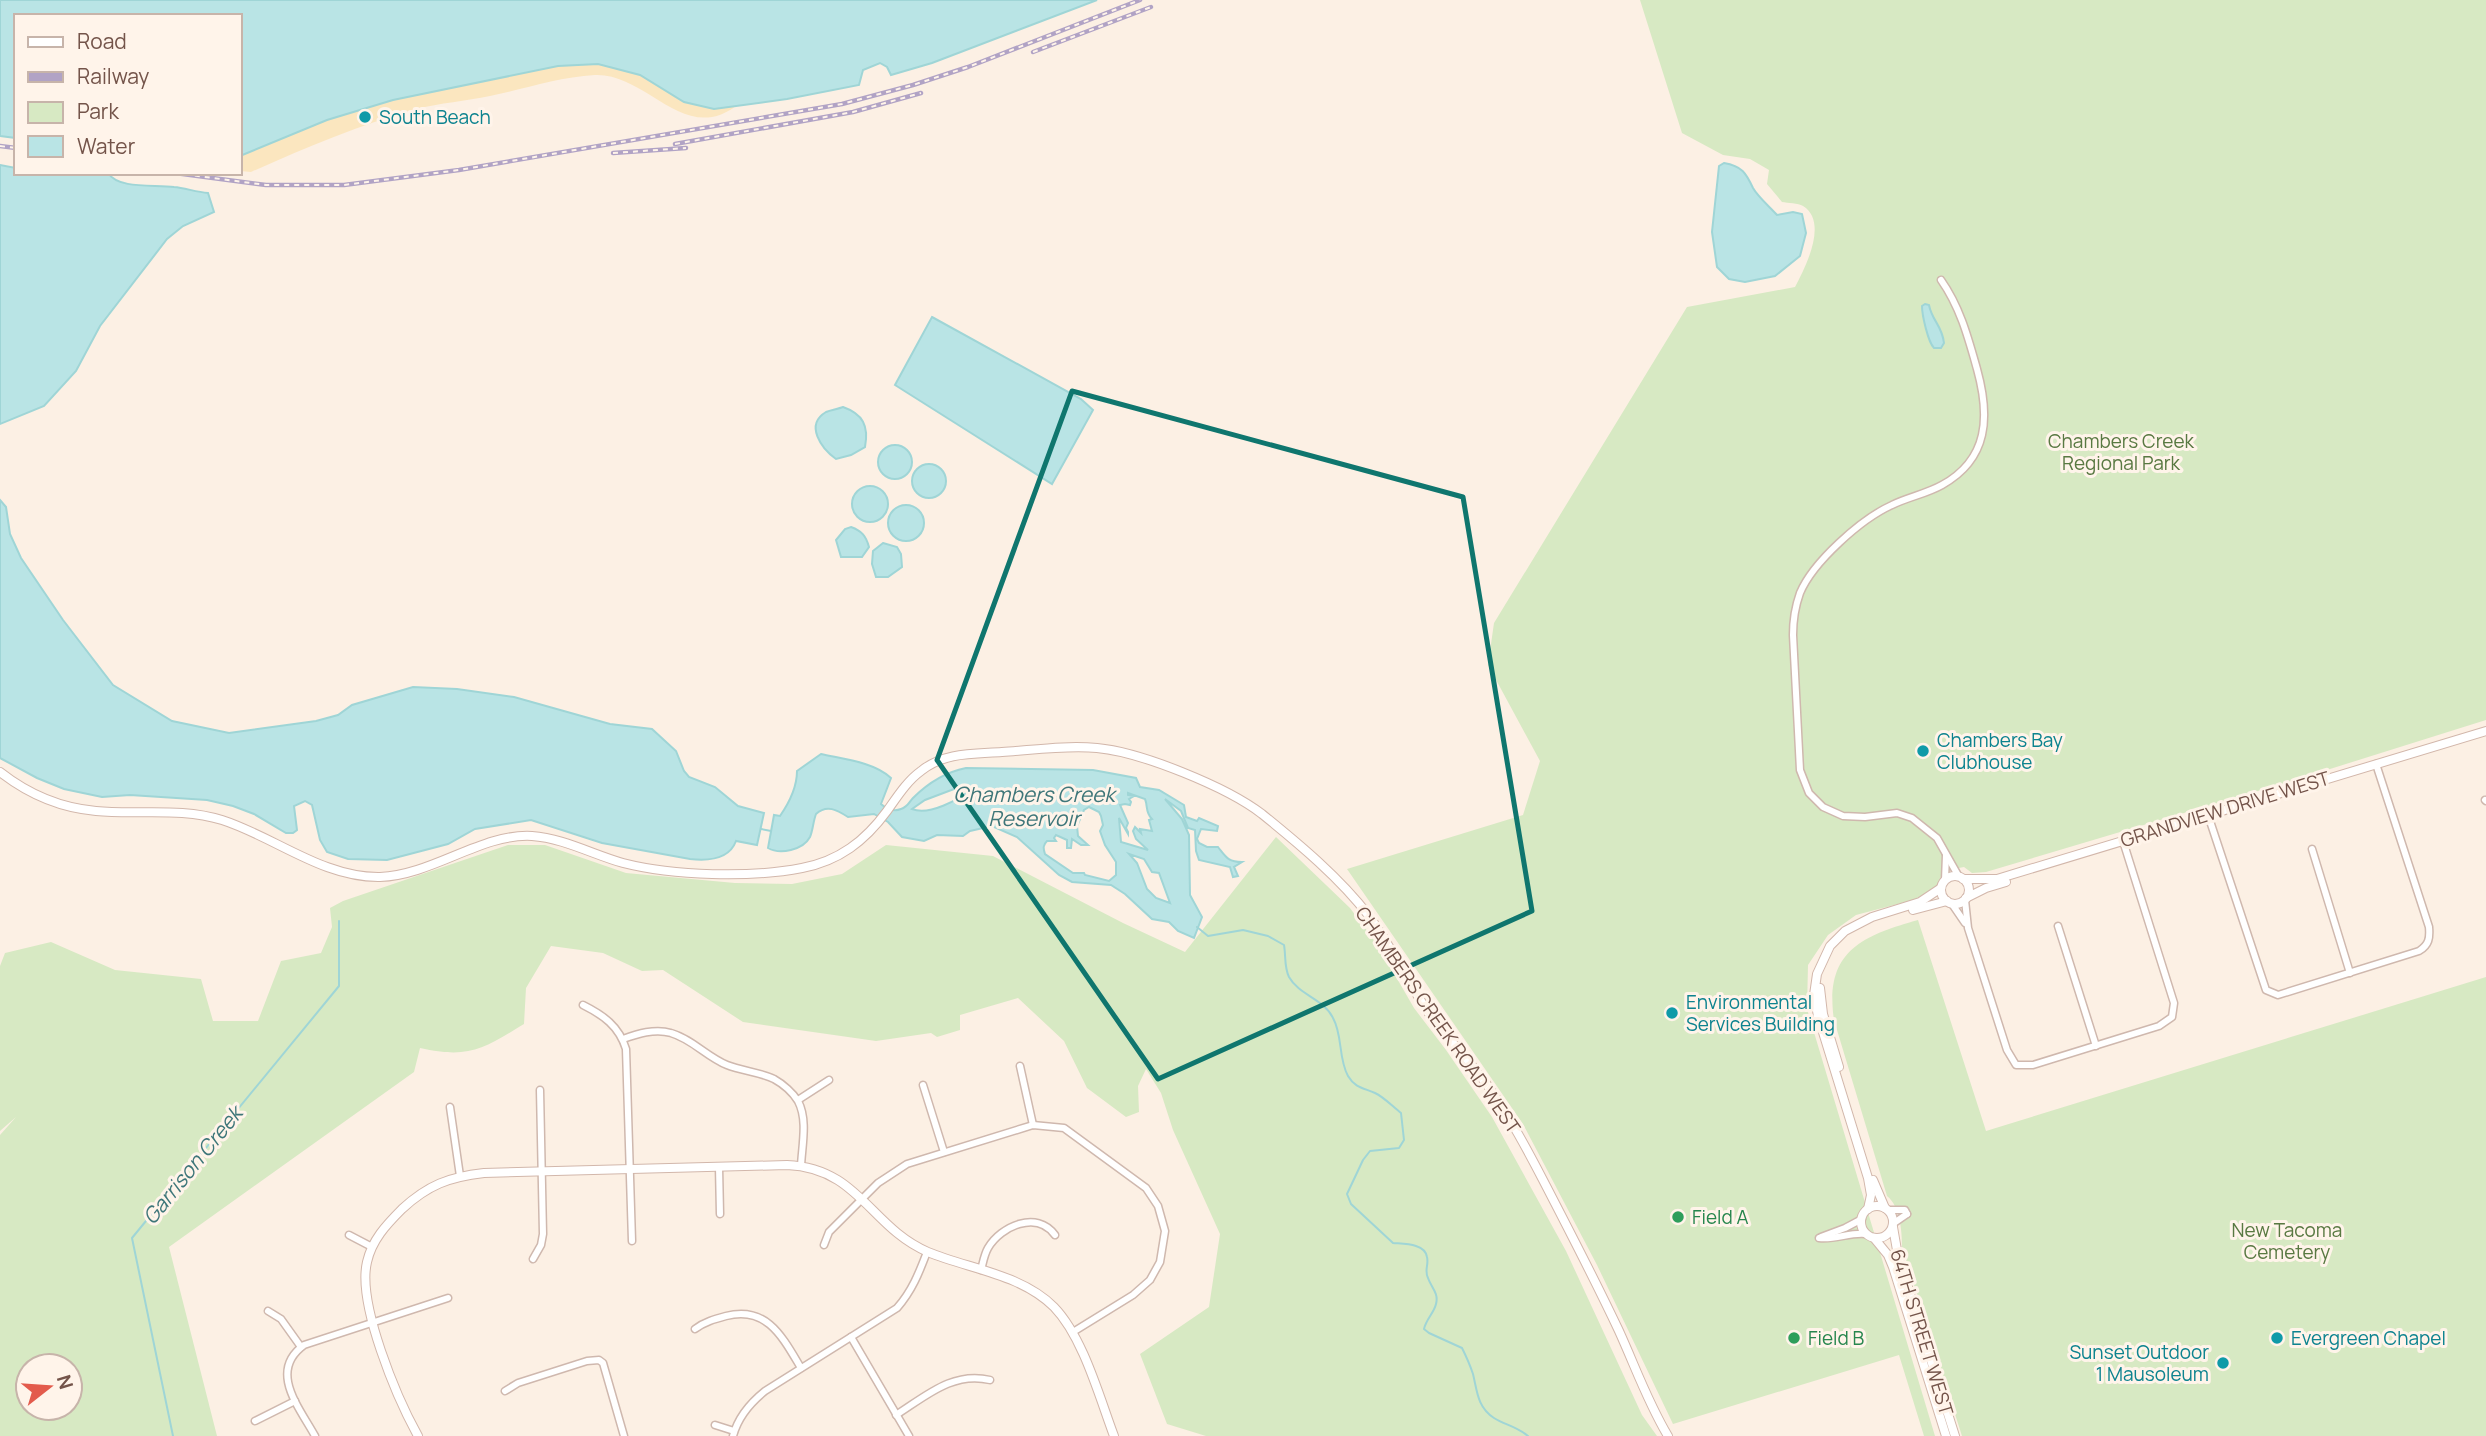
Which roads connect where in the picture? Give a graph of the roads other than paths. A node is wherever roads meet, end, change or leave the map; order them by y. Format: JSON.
{"nodes":[{"id":1,"x":1941,"y":280,"type":"dead end"},
{"id":2,"x":2486,"y":733,"type":"edge"},
{"id":3,"x":2377,"y":766,"type":"junction"},
{"id":4,"x":0,"y":772,"type":"edge"},
{"id":5,"x":2209,"y":817,"type":"junction"},
{"id":6,"x":2124,"y":843,"type":"junction"},
{"id":7,"x":2312,"y":849,"type":"dead end"},
{"id":8,"x":1946,"y":853,"type":"junction"},
{"id":9,"x":1961,"y":878,"type":"junction"},
{"id":10,"x":1943,"y":884,"type":"junction"},
{"id":11,"x":1966,"y":899,"type":"junction"},
{"id":12,"x":1950,"y":902,"type":"junction"},
{"id":13,"x":2058,"y":926,"type":"dead end"},
{"id":14,"x":1968,"y":928,"type":"junction"},
{"id":15,"x":1823,"y":965,"type":"junction"},
{"id":16,"x":2350,"y":973,"type":"junction"},
{"id":17,"x":583,"y":1005,"type":"dead end"},
{"id":18,"x":623,"y":1039,"type":"junction"},
{"id":19,"x":2096,"y":1046,"type":"junction"},
{"id":20,"x":726,"y":1065,"type":"junction"},
{"id":21,"x":1020,"y":1066,"type":"dead end"},
{"id":22,"x":720,"y":1073,"type":"dead end"},
{"id":23,"x":829,"y":1080,"type":"dead end"},
{"id":24,"x":923,"y":1085,"type":"dead end"},
{"id":25,"x":540,"y":1090,"type":"dead end"},
{"id":26,"x":797,"y":1100,"type":"junction"},
{"id":27,"x":450,"y":1107,"type":"dead end"},
{"id":28,"x":1033,"y":1125,"type":"junction"},
{"id":29,"x":944,"y":1152,"type":"junction"},
{"id":30,"x":801,"y":1166,"type":"junction"},
{"id":31,"x":719,"y":1167,"type":"junction"},
{"id":32,"x":630,"y":1169,"type":"junction"},
{"id":33,"x":542,"y":1172,"type":"junction"},
{"id":34,"x":460,"y":1176,"type":"junction"},
{"id":35,"x":863,"y":1199,"type":"junction"},
{"id":36,"x":1868,"y":1209,"type":"junction"},
{"id":37,"x":1887,"y":1209,"type":"junction"},
{"id":38,"x":720,"y":1214,"type":"dead end"},
{"id":39,"x":1862,"y":1219,"type":"junction"},
{"id":40,"x":1894,"y":1225,"type":"junction"},
{"id":41,"x":1055,"y":1235,"type":"dead end"},
{"id":42,"x":349,"y":1236,"type":"dead end"},
{"id":43,"x":1870,"y":1236,"type":"junction"},
{"id":44,"x":632,"y":1241,"type":"dead end"},
{"id":45,"x":824,"y":1245,"type":"dead end"},
{"id":46,"x":372,"y":1247,"type":"junction"},
{"id":47,"x":928,"y":1252,"type":"junction"},
{"id":48,"x":533,"y":1259,"type":"dead end"},
{"id":49,"x":981,"y":1270,"type":"junction"},
{"id":50,"x":448,"y":1298,"type":"dead end"},
{"id":51,"x":268,"y":1311,"type":"dead end"},
{"id":52,"x":373,"y":1323,"type":"junction"},
{"id":53,"x":695,"y":1329,"type":"dead end"},
{"id":54,"x":1073,"y":1332,"type":"junction"},
{"id":55,"x":852,"y":1337,"type":"junction"},
{"id":56,"x":301,"y":1347,"type":"junction"},
{"id":57,"x":801,"y":1367,"type":"junction"},
{"id":58,"x":990,"y":1380,"type":"dead end"},
{"id":59,"x":505,"y":1391,"type":"dead end"},
{"id":60,"x":295,"y":1401,"type":"junction"},
{"id":61,"x":896,"y":1415,"type":"junction"},
{"id":62,"x":255,"y":1420,"type":"dead end"},
{"id":63,"x":715,"y":1425,"type":"dead end"},
{"id":64,"x":734,"y":1434,"type":"edge"},
{"id":65,"x":315,"y":1436,"type":"edge"},
{"id":66,"x":418,"y":1436,"type":"edge"},
{"id":67,"x":624,"y":1436,"type":"edge"},
{"id":68,"x":909,"y":1436,"type":"edge"},
{"id":69,"x":1114,"y":1436,"type":"edge"},
{"id":70,"x":1668,"y":1436,"type":"edge"},
{"id":71,"x":1946,"y":1436,"type":"edge"},
{"id":72,"x":1955,"y":1436,"type":"edge"}],
"edges":[{"from":1,"to":8,"type":"street"},
{"from":2,"to":3,"type":"street","name":"GRANDVIEW DRIVE WEST"},
{"from":3,"to":5,"type":"street","name":"GRANDVIEW DRIVE WEST"},
{"from":3,"to":16,"type":"street"},
{"from":4,"to":70,"type":"street","name":"CHAMBERS CREEK ROAD WEST"},
{"from":5,"to":6,"type":"street","name":"GRANDVIEW DRIVE WEST"},
{"from":5,"to":16,"type":"street"},
{"from":6,"to":9,"type":"street","name":"GRANDVIEW DRIVE WEST"},
{"from":6,"to":11,"type":"street","name":"GRANDVIEW DRIVE WEST"},
{"from":6,"to":19,"type":"street"},
{"from":7,"to":16,"type":"street"},
{"from":8,"to":9,"type":"street"},
{"from":8,"to":10,"type":"street"},
{"from":9,"to":10,"type":"street"},
{"from":9,"to":11,"type":"street"},
{"from":10,"to":12,"type":"street"},
{"from":10,"to":15,"type":"street"},
{"from":11,"to":12,"type":"street"},
{"from":11,"to":14,"type":"street"},
{"from":12,"to":14,"type":"street"},
{"from":12,"to":15,"type":"street"},
{"from":13,"to":19,"type":"street"},
{"from":14,"to":19,"type":"street"},
{"from":15,"to":36,"type":"street"},
{"from":15,"to":37,"type":"street"},
{"from":17,"to":18,"type":"street"},
{"from":18,"to":20,"type":"street"},
{"from":18,"to":32,"type":"street"},
{"from":20,"to":22,"type":"street"},
{"from":20,"to":26,"type":"street"},
{"from":21,"to":28,"type":"street"},
{"from":23,"to":26,"type":"street"},
{"from":24,"to":29,"type":"street"},
{"from":25,"to":33,"type":"street"},
{"from":26,"to":30,"type":"street"},
{"from":27,"to":34,"type":"street"},
{"from":28,"to":29,"type":"street"},
{"from":28,"to":54,"type":"street"},
{"from":29,"to":35,"type":"street"},
{"from":30,"to":31,"type":"street"},
{"from":30,"to":35,"type":"street"},
{"from":31,"to":32,"type":"street"},
{"from":31,"to":38,"type":"street"},
{"from":32,"to":33,"type":"street"},
{"from":32,"to":44,"type":"street"},
{"from":33,"to":34,"type":"street"},
{"from":33,"to":48,"type":"street"},
{"from":34,"to":46,"type":"street"},
{"from":35,"to":45,"type":"street"},
{"from":35,"to":47,"type":"street"},
{"from":36,"to":37,"type":"street"},
{"from":36,"to":39,"type":"street"},
{"from":37,"to":40,"type":"street"},
{"from":37,"to":40,"type":"street"},
{"from":39,"to":43,"type":"street"},
{"from":39,"to":43,"type":"street"},
{"from":40,"to":43,"type":"street"},
{"from":40,"to":72,"type":"street","name":"64TH STREET WEST"},
{"from":41,"to":49,"type":"street"},
{"from":42,"to":46,"type":"street"},
{"from":43,"to":71,"type":"street","name":"64TH STREET WEST"},
{"from":46,"to":52,"type":"street"},
{"from":47,"to":49,"type":"street"},
{"from":47,"to":55,"type":"street"},
{"from":49,"to":54,"type":"street"},
{"from":50,"to":52,"type":"street"},
{"from":51,"to":56,"type":"street"},
{"from":52,"to":56,"type":"street"},
{"from":52,"to":66,"type":"street"},
{"from":53,"to":57,"type":"street"},
{"from":54,"to":69,"type":"street"},
{"from":55,"to":57,"type":"street"},
{"from":55,"to":61,"type":"street"},
{"from":56,"to":60,"type":"street"},
{"from":57,"to":64,"type":"street"},
{"from":58,"to":61,"type":"street"},
{"from":59,"to":67,"type":"street"},
{"from":60,"to":62,"type":"street"},
{"from":60,"to":65,"type":"street"},
{"from":61,"to":68,"type":"street"},
{"from":63,"to":64,"type":"street"}]}
